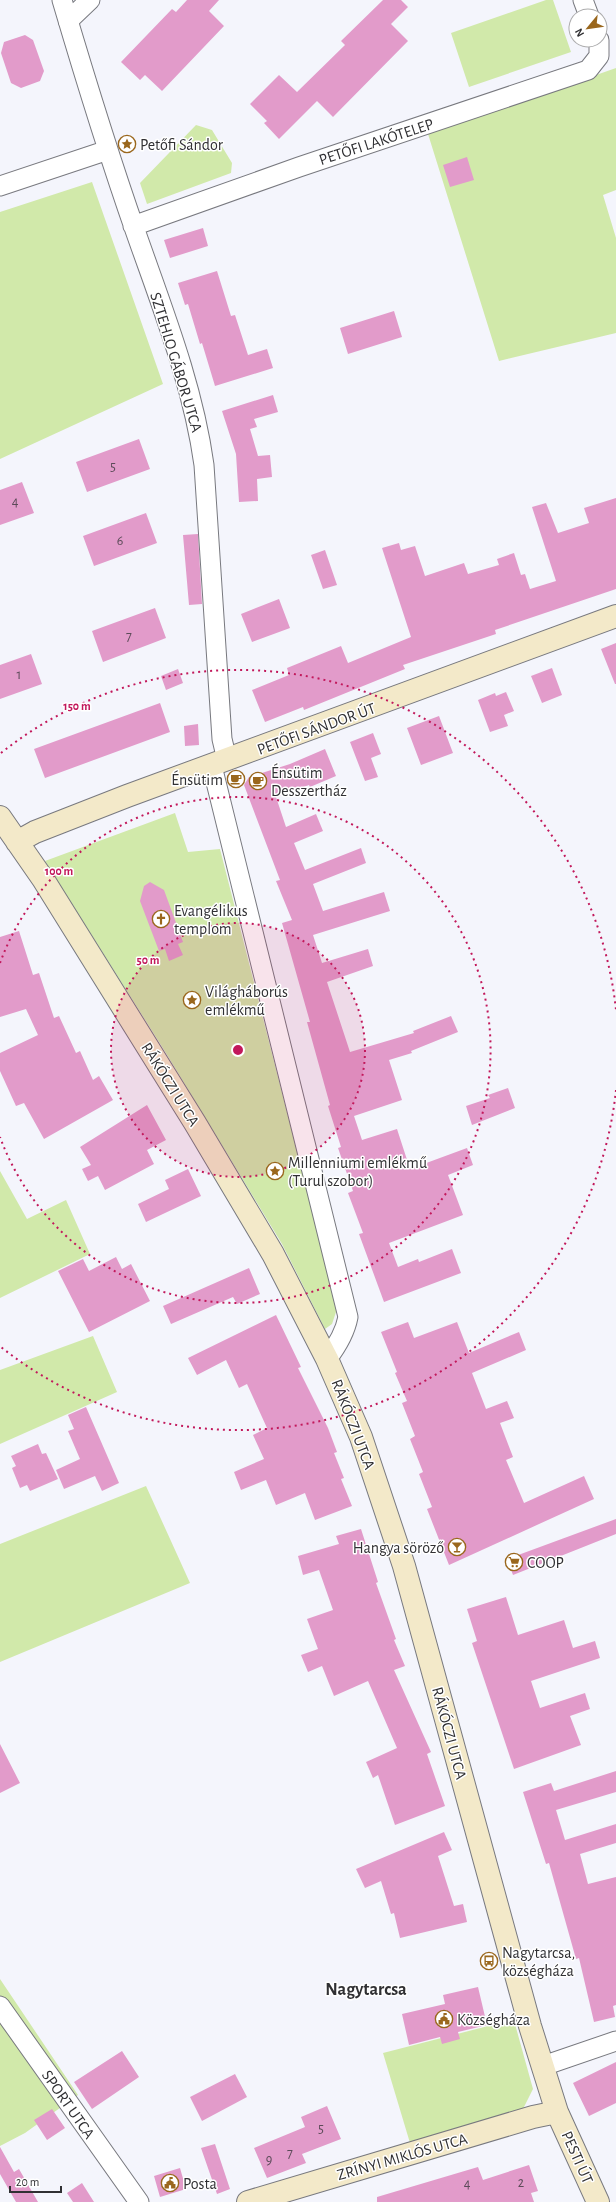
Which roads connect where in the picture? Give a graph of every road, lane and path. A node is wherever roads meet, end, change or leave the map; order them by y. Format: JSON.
{"nodes":[{"id":1,"x":62,"y":0,"type":"edge"},
{"id":2,"x":90,"y":0,"type":"edge"},
{"id":3,"x":68,"y":21,"type":"junction"},
{"id":4,"x":599,"y":48,"type":"edge"},
{"id":5,"x":108,"y":150,"type":"junction"},
{"id":6,"x":0,"y":186,"type":"edge"},
{"id":7,"x":133,"y":226,"type":"junction"},
{"id":8,"x":616,"y":616,"type":"edge"},
{"id":9,"x":219,"y":763,"type":"junction"},
{"id":10,"x":0,"y":817,"type":"edge"},
{"id":11,"x":17,"y":842,"type":"junction"},
{"id":12,"x":328,"y":1359,"type":"junction"},
{"id":13,"x":0,"y":2006,"type":"edge"},
{"id":14,"x":616,"y":2041,"type":"edge"},
{"id":15,"x":543,"y":2066,"type":"junction"},
{"id":16,"x":558,"y":2112,"type":"junction"},
{"id":17,"x":140,"y":2202,"type":"edge"},
{"id":18,"x":248,"y":2202,"type":"edge"},
{"id":19,"x":598,"y":2202,"type":"edge"}],
"edges":[{"from":1,"to":3,"type":"street","name":"SZTEHLO GÁBOR UTCA"},
{"from":2,"to":3,"type":"street"},
{"from":3,"to":5,"type":"street","name":"SZTEHLO GÁBOR UTCA"},
{"from":4,"to":7,"type":"street","name":"PETŐFI LAKÓTELEP"},
{"from":5,"to":6,"type":"street"},
{"from":5,"to":7,"type":"street","name":"SZTEHLO GÁBOR UTCA"},
{"from":7,"to":9,"type":"street","name":"SZTEHLO GÁBOR UTCA"},
{"from":8,"to":9,"type":"main road","name":"PETŐFI SÁNDOR ÚT"},
{"from":9,"to":11,"type":"main road","name":"PETŐFI SÁNDOR ÚT"},
{"from":9,"to":12,"type":"street","name":"RÁKÓCZI UTCA"},
{"from":10,"to":11,"type":"main road","name":"RÁKÓCZI UTCA"},
{"from":11,"to":12,"type":"main road","name":"RÁKÓCZI UTCA"},
{"from":12,"to":15,"type":"main road","name":"RÁKÓCZI UTCA"},
{"from":13,"to":17,"type":"street","name":"SPORT UTCA"},
{"from":14,"to":15,"type":"street"},
{"from":15,"to":16,"type":"main road","name":"RÁKÓCZI UTCA"},
{"from":16,"to":18,"type":"main road","name":"ZRÍNYI MIKLÓS UTCA"},
{"from":16,"to":19,"type":"main road","name":"PESTI ÚT"}]}
